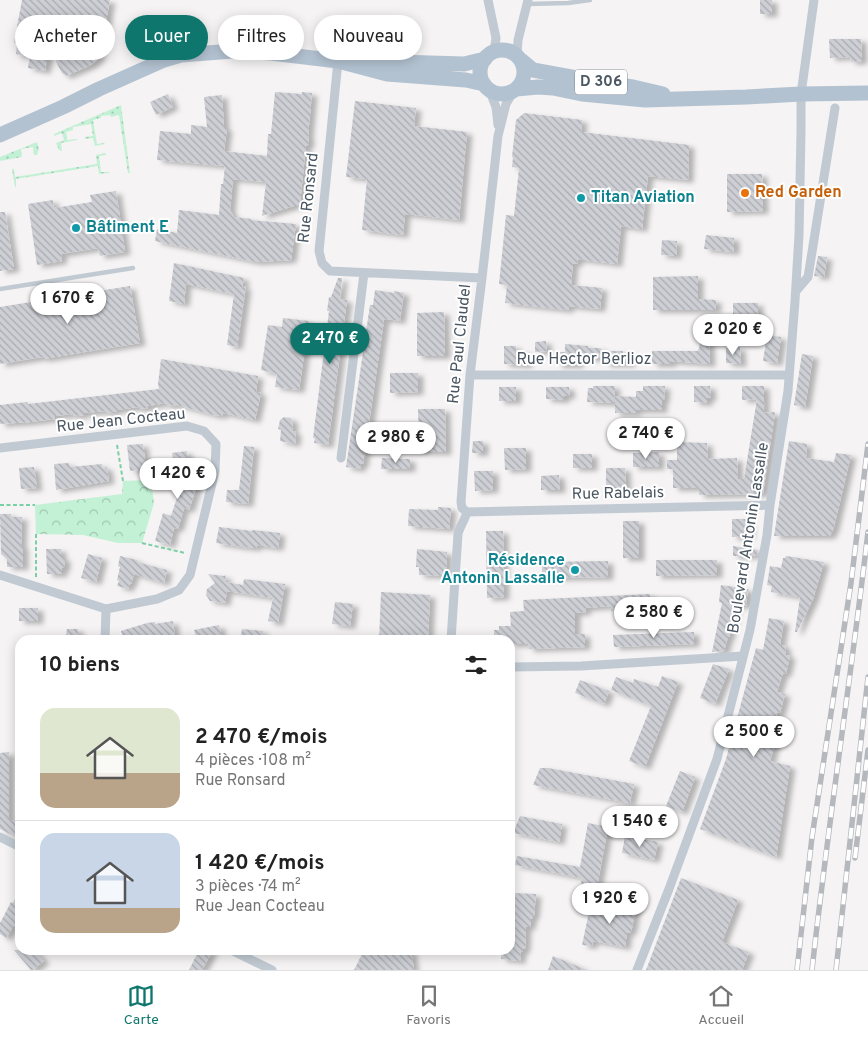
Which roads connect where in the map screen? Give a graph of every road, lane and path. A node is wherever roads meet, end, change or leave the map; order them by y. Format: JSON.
{"nodes":[{"id":1,"x":488,"y":0,"type":"edge"},
{"id":2,"x":590,"y":0,"type":"edge"},
{"id":3,"x":814,"y":0,"type":"edge"},
{"id":4,"x":527,"y":2,"type":"edge"},
{"id":5,"x":490,"y":56,"type":"junction"},
{"id":6,"x":519,"y":58,"type":"junction"},
{"id":7,"x":338,"y":62,"type":"junction"},
{"id":8,"x":487,"y":87,"type":"junction"},
{"id":9,"x":514,"y":90,"type":"junction"},
{"id":10,"x":868,"y":93,"type":"edge"},
{"id":11,"x":801,"y":94,"type":"junction"},
{"id":12,"x":684,"y":98,"type":"junction"},
{"id":13,"x":834,"y":108,"type":"dead end"},
{"id":14,"x":0,"y":135,"type":"edge"},
{"id":15,"x":498,"y":136,"type":"junction"},
{"id":16,"x":133,"y":268,"type":"dead end"},
{"id":17,"x":364,"y":273,"type":"junction"},
{"id":18,"x":482,"y":278,"type":"junction"},
{"id":19,"x":0,"y":289,"type":"edge"},
{"id":20,"x":796,"y":291,"type":"junction"},
{"id":21,"x":470,"y":375,"type":"junction"},
{"id":22,"x":789,"y":375,"type":"junction"},
{"id":23,"x":116,"y":435,"type":"junction"},
{"id":24,"x":0,"y":448,"type":"edge"},
{"id":25,"x":341,"y":458,"type":"dead end"},
{"id":26,"x":122,"y":482,"type":"dead end"},
{"id":27,"x":0,"y":505,"type":"edge"},
{"id":28,"x":35,"y":505,"type":"dead end"},
{"id":29,"x":770,"y":506,"type":"junction"},
{"id":30,"x":467,"y":512,"type":"junction"},
{"id":31,"x":36,"y":534,"type":"dead end"},
{"id":32,"x":142,"y":543,"type":"dead end"},
{"id":33,"x":195,"y":555,"type":"junction"},
{"id":34,"x":0,"y":575,"type":"edge"},
{"id":35,"x":36,"y":586,"type":"junction"},
{"id":36,"x":106,"y":609,"type":"junction"},
{"id":37,"x":104,"y":635,"type":"edge"},
{"id":38,"x":451,"y":635,"type":"edge"},
{"id":39,"x":743,"y":656,"type":"junction"},
{"id":40,"x":515,"y":667,"type":"edge"},
{"id":41,"x":0,"y":837,"type":"edge"},
{"id":42,"x":15,"y":844,"type":"edge"},
{"id":43,"x":242,"y":955,"type":"edge"},
{"id":44,"x":272,"y":970,"type":"edge"},
{"id":45,"x":637,"y":970,"type":"edge"}],
"edges":[{"from":1,"to":5,"type":"street"},
{"from":2,"to":4,"type":"lane"},
{"from":3,"to":11,"type":"street","name":"Boulevard Antonin Lassalle"},
{"from":4,"to":6,"type":"street"},
{"from":5,"to":6,"type":"main road"},
{"from":5,"to":7,"type":"main road"},
{"from":5,"to":8,"type":"main road"},
{"from":6,"to":9,"type":"main road"},
{"from":6,"to":12,"type":"main road","number":"D 306"},
{"from":7,"to":8,"type":"main road"},
{"from":7,"to":14,"type":"main road"},
{"from":7,"to":17,"type":"street","name":"Rue Ronsard"},
{"from":8,"to":9,"type":"main road"},
{"from":8,"to":15,"type":"street","name":"Rue Paul Claudel"},
{"from":9,"to":12,"type":"main road","number":"D 306"},
{"from":9,"to":15,"type":"street","name":"Rue Paul Claudel"},
{"from":10,"to":11,"type":"main road","number":"D 306"},
{"from":11,"to":12,"type":"main road","number":"D 306"},
{"from":11,"to":20,"type":"street","name":"Boulevard Antonin Lassalle"},
{"from":13,"to":20,"type":"street"},
{"from":15,"to":18,"type":"street","name":"Rue Paul Claudel"},
{"from":16,"to":19,"type":"lane"},
{"from":17,"to":18,"type":"street","name":"Rue Ronsard"},
{"from":17,"to":25,"type":"street"},
{"from":18,"to":21,"type":"street","name":"Rue Paul Claudel"},
{"from":20,"to":22,"type":"street","name":"Boulevard Antonin Lassalle"},
{"from":21,"to":22,"type":"street","name":"Rue Hector Berlioz"},
{"from":21,"to":30,"type":"street","name":"Rue Paul Claudel"},
{"from":22,"to":29,"type":"street","name":"Boulevard Antonin Lassalle"},
{"from":23,"to":24,"type":"street","name":"Rue Jean Cocteau"},
{"from":23,"to":26,"type":"path"},
{"from":23,"to":33,"type":"street","name":"Rue Jean Cocteau"},
{"from":27,"to":28,"type":"path"},
{"from":29,"to":30,"type":"street","name":"Rue Rabelais"},
{"from":29,"to":39,"type":"street","name":"Boulevard Antonin Lassalle"},
{"from":30,"to":38,"type":"street"},
{"from":31,"to":35,"type":"path"},
{"from":32,"to":33,"type":"path"},
{"from":33,"to":36,"type":"street","name":"Rue Jean Cocteau"},
{"from":34,"to":35,"type":"street"},
{"from":35,"to":36,"type":"street"},
{"from":36,"to":37,"type":"street"},
{"from":39,"to":40,"type":"street"},
{"from":39,"to":45,"type":"street","name":"Boulevard Antonin Lassalle"},
{"from":41,"to":42,"type":"street"},
{"from":43,"to":44,"type":"street"}]}
